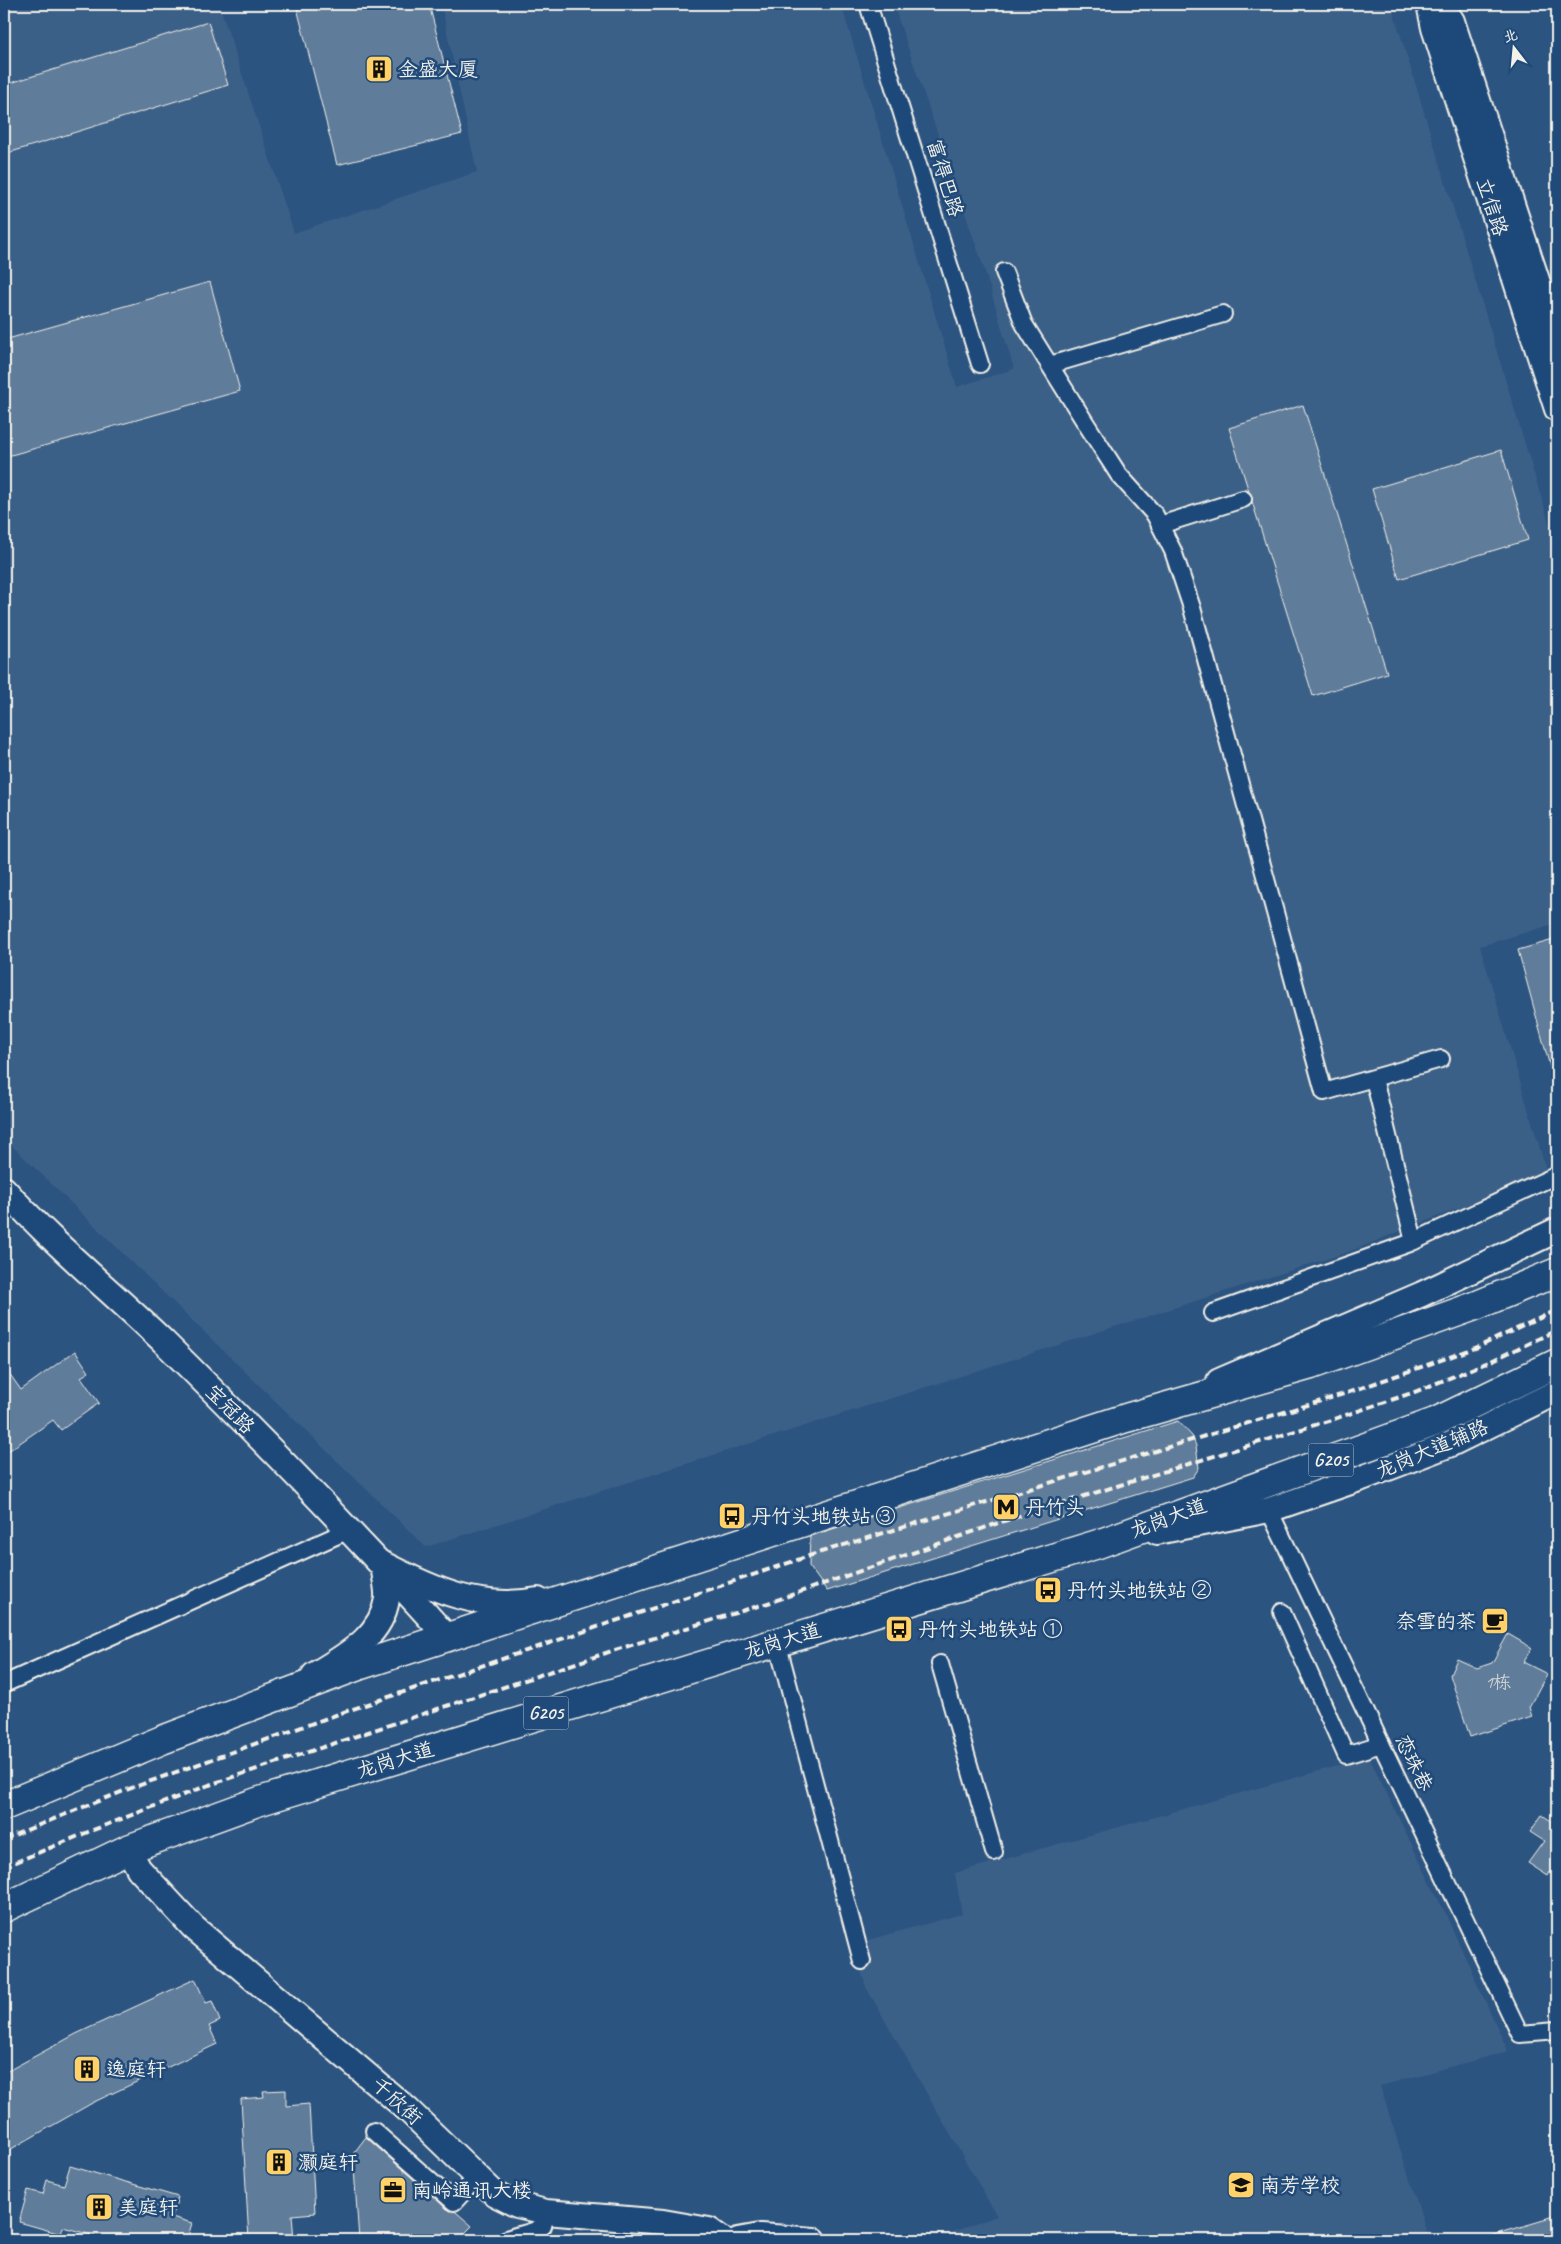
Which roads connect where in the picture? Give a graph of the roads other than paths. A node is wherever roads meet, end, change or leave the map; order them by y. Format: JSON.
{"nodes":[{"id":1,"x":868,"y":4,"type":"edge"},
{"id":2,"x":1429,"y":4,"type":"edge"},
{"id":3,"x":1441,"y":4,"type":"edge"},
{"id":4,"x":1499,"y":196,"type":"junction"},
{"id":5,"x":1004,"y":272,"type":"dead end"},
{"id":6,"x":1223,"y":314,"type":"dead end"},
{"id":7,"x":1557,"y":341,"type":"edge"},
{"id":8,"x":980,"y":364,"type":"dead end"},
{"id":9,"x":1050,"y":365,"type":"junction"},
{"id":10,"x":1557,"y":408,"type":"edge"},
{"id":11,"x":1243,"y":499,"type":"dead end"},
{"id":12,"x":1160,"y":525,"type":"junction"},
{"id":13,"x":1441,"y":1059,"type":"dead end"},
{"id":14,"x":1374,"y":1078,"type":"junction"},
{"id":15,"x":1557,"y":1175,"type":"edge"},
{"id":16,"x":4,"y":1189,"type":"edge"},
{"id":17,"x":1557,"y":1230,"type":"edge"},
{"id":18,"x":1414,"y":1241,"type":"junction"},
{"id":19,"x":1557,"y":1272,"type":"edge"},
{"id":20,"x":1213,"y":1313,"type":"dead end"},
{"id":21,"x":1557,"y":1363,"type":"edge"},
{"id":22,"x":1557,"y":1392,"type":"edge"},
{"id":23,"x":1126,"y":1418,"type":"junction"},
{"id":24,"x":1269,"y":1510,"type":"junction"},
{"id":25,"x":349,"y":1530,"type":"junction"},
{"id":26,"x":1098,"y":1544,"type":"junction"},
{"id":27,"x":382,"y":1564,"type":"junction"},
{"id":28,"x":596,"y":1589,"type":"junction"},
{"id":29,"x":1282,"y":1612,"type":"dead end"},
{"id":30,"x":447,"y":1637,"type":"junction"},
{"id":31,"x":777,"y":1642,"type":"junction"},
{"id":32,"x":940,"y":1664,"type":"dead end"},
{"id":33,"x":4,"y":1684,"type":"edge"},
{"id":34,"x":281,"y":1695,"type":"junction"},
{"id":35,"x":1381,"y":1744,"type":"junction"},
{"id":36,"x":4,"y":1806,"type":"edge"},
{"id":37,"x":128,"y":1849,"type":"junction"},
{"id":38,"x":994,"y":1852,"type":"dead end"},
{"id":39,"x":4,"y":1908,"type":"edge"},
{"id":40,"x":862,"y":1961,"type":"dead end"},
{"id":41,"x":1557,"y":2031,"type":"edge"},
{"id":42,"x":374,"y":2131,"type":"dead end"},
{"id":43,"x":478,"y":2176,"type":"junction"},
{"id":44,"x":546,"y":2212,"type":"junction"},
{"id":45,"x":712,"y":2237,"type":"edge"},
{"id":46,"x":505,"y":2240,"type":"edge"},
{"id":47,"x":738,"y":2240,"type":"edge"},
{"id":48,"x":814,"y":2240,"type":"edge"}],
"edges":[{"from":1,"to":8,"type":"street","name":"富得巴路"},
{"from":2,"to":4,"type":"street","name":"立信路"},
{"from":3,"to":4,"type":"street","name":"立信路"},
{"from":4,"to":7,"type":"street","name":"立信路"},
{"from":4,"to":10,"type":"street","name":"立信路"},
{"from":5,"to":9,"type":"street"},
{"from":6,"to":9,"type":"street"},
{"from":9,"to":12,"type":"street"},
{"from":11,"to":12,"type":"street"},
{"from":12,"to":14,"type":"street"},
{"from":13,"to":14,"type":"street"},
{"from":14,"to":18,"type":"street"},
{"from":15,"to":18,"type":"street"},
{"from":16,"to":25,"type":"street","name":"宝冠路"},
{"from":17,"to":23,"type":"street"},
{"from":18,"to":20,"type":"street"},
{"from":19,"to":23,"type":"highway"},
{"from":21,"to":26,"type":"highway","name":"龙岗大道","number":"G205"},
{"from":22,"to":24,"type":"street","name":"龙岗大道辅路"},
{"from":23,"to":28,"type":"highway"},
{"from":24,"to":26,"type":"street","name":"龙岗大道辅路"},
{"from":24,"to":35,"type":"street","name":"恋珠巷"},
{"from":25,"to":27,"type":"street","name":"宝冠路"},
{"from":25,"to":33,"type":"street"},
{"from":26,"to":31,"type":"highway","name":"龙岗大道","number":"G205"},
{"from":27,"to":28,"type":"street"},
{"from":27,"to":30,"type":"street","name":"宝冠路"},
{"from":27,"to":34,"type":"street"},
{"from":28,"to":30,"type":"highway"},
{"from":29,"to":35,"type":"street"},
{"from":30,"to":34,"type":"highway"},
{"from":31,"to":37,"type":"highway","name":"龙岗大道","number":"G205"},
{"from":31,"to":40,"type":"street"},
{"from":32,"to":38,"type":"street"},
{"from":34,"to":36,"type":"highway"},
{"from":35,"to":41,"type":"street","name":"恋珠巷"},
{"from":37,"to":39,"type":"highway","name":"龙岗大道","number":"G205"},
{"from":37,"to":43,"type":"street","name":"千欣街"},
{"from":42,"to":43,"type":"street"},
{"from":43,"to":44,"type":"street","name":"千欣街"},
{"from":44,"to":45,"type":"street","name":"千欣街"},
{"from":44,"to":46,"type":"street"},
{"from":47,"to":48,"type":"street"}]}
